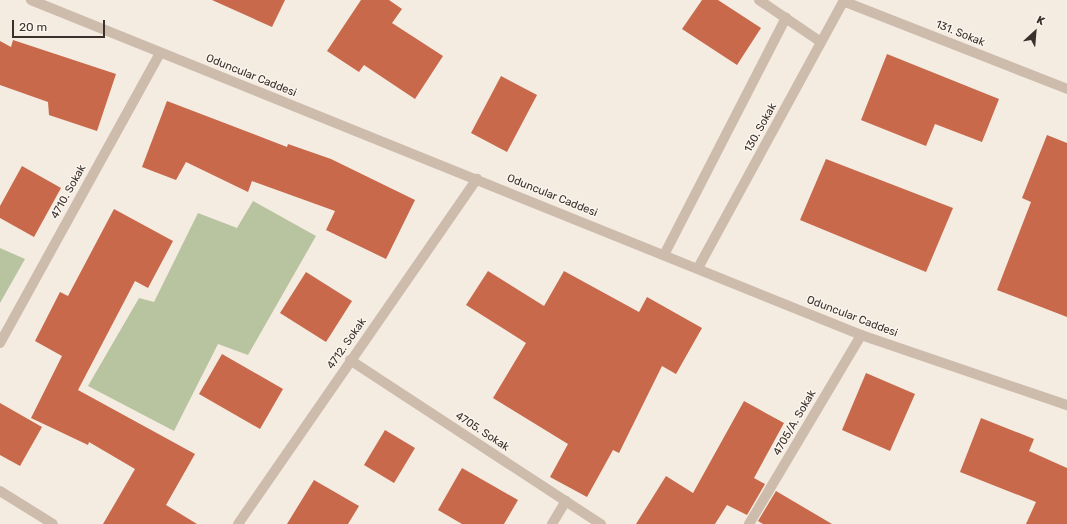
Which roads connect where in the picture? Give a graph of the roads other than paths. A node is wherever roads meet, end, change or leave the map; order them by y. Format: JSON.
{"nodes":[{"id":1,"x":31,"y":0,"type":"edge"},
{"id":2,"x":759,"y":0,"type":"edge"},
{"id":3,"x":843,"y":0,"type":"edge"},
{"id":4,"x":786,"y":18,"type":"junction"},
{"id":5,"x":822,"y":42,"type":"junction"},
{"id":6,"x":160,"y":53,"type":"junction"},
{"id":7,"x":1067,"y":89,"type":"edge"},
{"id":8,"x":477,"y":179,"type":"junction"},
{"id":9,"x":664,"y":254,"type":"junction"},
{"id":10,"x":698,"y":268,"type":"junction"},
{"id":11,"x":861,"y":335,"type":"junction"},
{"id":12,"x":0,"y":343,"type":"edge"},
{"id":13,"x":350,"y":360,"type":"junction"},
{"id":14,"x":1067,"y":406,"type":"edge"},
{"id":15,"x":0,"y":492,"type":"edge"},
{"id":16,"x":566,"y":501,"type":"junction"},
{"id":17,"x":53,"y":524,"type":"edge"},
{"id":18,"x":238,"y":524,"type":"edge"},
{"id":19,"x":552,"y":524,"type":"edge"},
{"id":20,"x":601,"y":524,"type":"edge"},
{"id":21,"x":749,"y":524,"type":"edge"}],
"edges":[{"from":1,"to":6,"type":"street","name":"Oduncular Caddesi"},
{"from":2,"to":4,"type":"street"},
{"from":3,"to":5,"type":"street","name":"130. Sokak"},
{"from":3,"to":7,"type":"street","name":"131. Sokak"},
{"from":4,"to":5,"type":"street"},
{"from":4,"to":9,"type":"street"},
{"from":5,"to":10,"type":"street","name":"130. Sokak"},
{"from":6,"to":8,"type":"street","name":"Oduncular Caddesi"},
{"from":6,"to":12,"type":"street","name":"4710. Sokak"},
{"from":8,"to":9,"type":"street","name":"Oduncular Caddesi"},
{"from":8,"to":13,"type":"street","name":"4712. Sokak"},
{"from":9,"to":10,"type":"street","name":"Oduncular Caddesi"},
{"from":10,"to":11,"type":"street","name":"Oduncular Caddesi"},
{"from":11,"to":14,"type":"street","name":"Oduncular Caddesi"},
{"from":11,"to":21,"type":"street","name":"4705/A. Sokak"},
{"from":13,"to":16,"type":"street","name":"4705. Sokak"},
{"from":13,"to":18,"type":"street","name":"4712. Sokak"},
{"from":15,"to":17,"type":"street"},
{"from":16,"to":19,"type":"street"},
{"from":16,"to":20,"type":"street","name":"4705. Sokak"}]}
